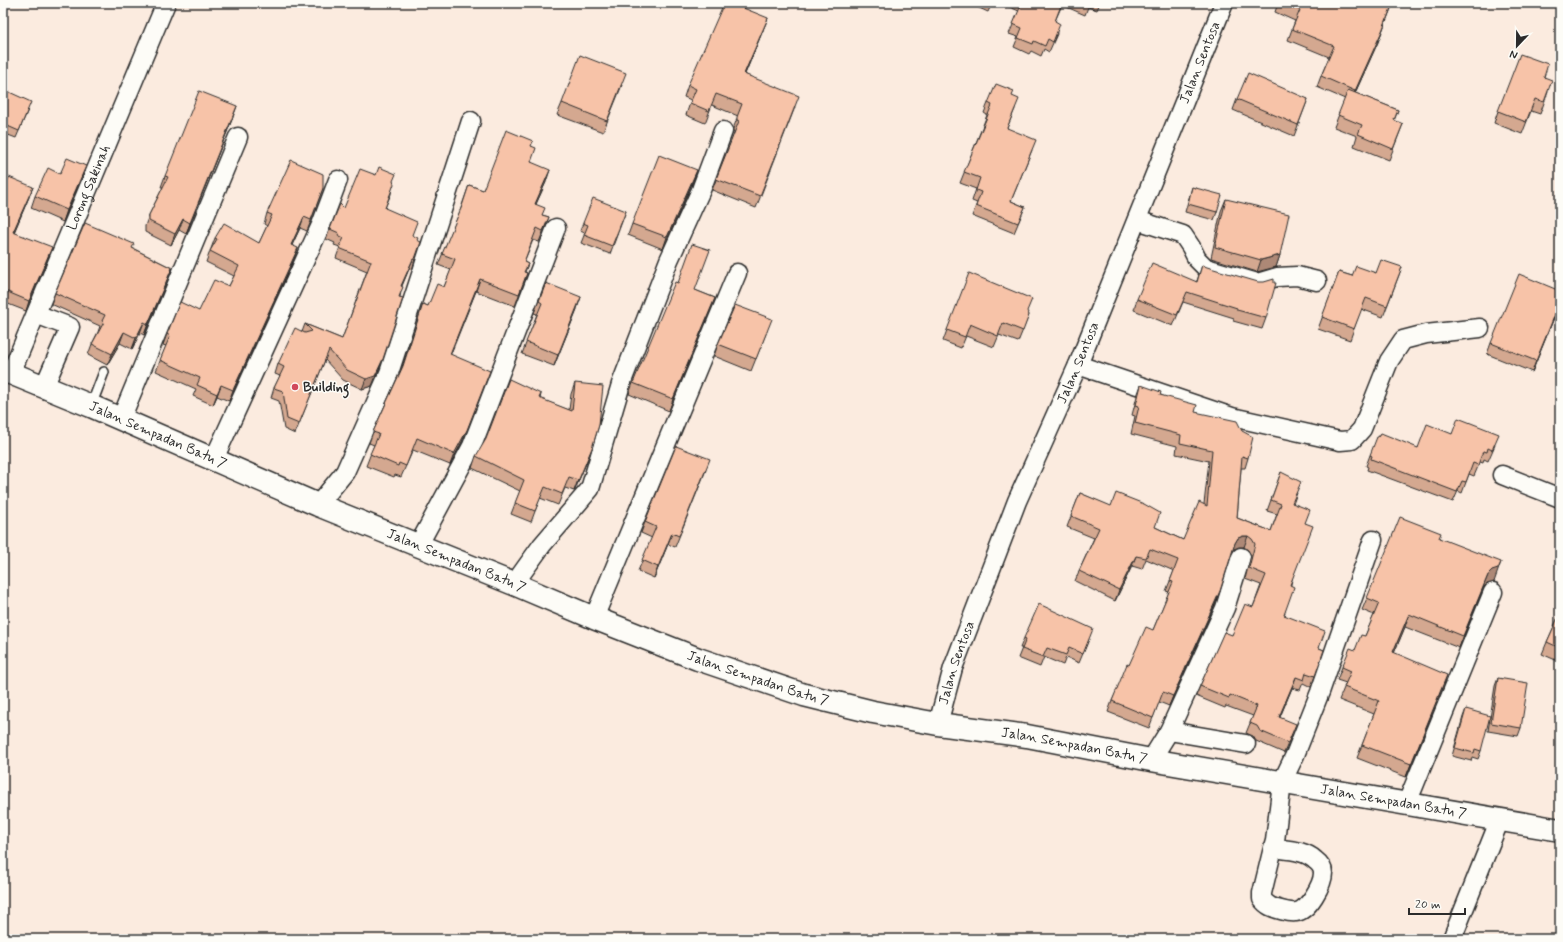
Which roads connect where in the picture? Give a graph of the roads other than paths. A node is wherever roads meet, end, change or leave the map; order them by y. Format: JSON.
{"nodes":[{"id":1,"x":166,"y":3,"type":"edge"},
{"id":2,"x":1224,"y":3,"type":"edge"},
{"id":3,"x":472,"y":121,"type":"dead end"},
{"id":4,"x":723,"y":131,"type":"dead end"},
{"id":5,"x":238,"y":137,"type":"dead end"},
{"id":6,"x":338,"y":180,"type":"dead end"},
{"id":7,"x":1137,"y":220,"type":"junction"},
{"id":8,"x":556,"y":228,"type":"dead end"},
{"id":9,"x":737,"y":273,"type":"dead end"},
{"id":10,"x":1317,"y":281,"type":"dead end"},
{"id":11,"x":36,"y":314,"type":"junction"},
{"id":12,"x":1480,"y":328,"type":"dead end"},
{"id":13,"x":1078,"y":365,"type":"junction"},
{"id":14,"x":7,"y":372,"type":"edge"},
{"id":15,"x":104,"y":372,"type":"dead end"},
{"id":16,"x":44,"y":387,"type":"junction"},
{"id":17,"x":91,"y":406,"type":"junction"},
{"id":18,"x":121,"y":419,"type":"junction"},
{"id":19,"x":214,"y":459,"type":"junction"},
{"id":20,"x":1502,"y":475,"type":"dead end"},
{"id":21,"x":1560,"y":498,"type":"edge"},
{"id":22,"x":318,"y":505,"type":"junction"},
{"id":23,"x":1373,"y":540,"type":"dead end"},
{"id":24,"x":418,"y":546,"type":"junction"},
{"id":25,"x":1240,"y":557,"type":"dead end"},
{"id":26,"x":514,"y":584,"type":"junction"},
{"id":27,"x":1493,"y":592,"type":"dead end"},
{"id":28,"x":594,"y":618,"type":"junction"},
{"id":29,"x":938,"y":724,"type":"junction"},
{"id":30,"x":1169,"y":731,"type":"junction"},
{"id":31,"x":1246,"y":744,"type":"dead end"},
{"id":32,"x":1151,"y":760,"type":"junction"},
{"id":33,"x":1282,"y":782,"type":"junction"},
{"id":34,"x":1407,"y":803,"type":"junction"},
{"id":35,"x":1500,"y":819,"type":"junction"},
{"id":36,"x":1560,"y":830,"type":"edge"},
{"id":37,"x":1273,"y":848,"type":"dead end"},
{"id":38,"x":1452,"y":939,"type":"edge"}],
"edges":[{"from":1,"to":11,"type":"street","name":"Lorong Sakinah"},
{"from":2,"to":7,"type":"street","name":"Jalan Sentosa"},
{"from":3,"to":22,"type":"street"},
{"from":4,"to":26,"type":"street"},
{"from":5,"to":18,"type":"street"},
{"from":6,"to":19,"type":"street"},
{"from":7,"to":10,"type":"street"},
{"from":7,"to":13,"type":"street","name":"Jalan Sentosa"},
{"from":8,"to":24,"type":"street"},
{"from":9,"to":28,"type":"street"},
{"from":11,"to":14,"type":"street","name":"Lorong Sakinah"},
{"from":11,"to":16,"type":"street"},
{"from":12,"to":13,"type":"street"},
{"from":13,"to":29,"type":"street","name":"Jalan Sentosa"},
{"from":14,"to":16,"type":"street","name":"Jalan Sempadan Batu 7"},
{"from":15,"to":17,"type":"lane"},
{"from":16,"to":17,"type":"street","name":"Jalan Sempadan Batu 7"},
{"from":17,"to":18,"type":"street","name":"Jalan Sempadan Batu 7"},
{"from":18,"to":19,"type":"street","name":"Jalan Sempadan Batu 7"},
{"from":19,"to":22,"type":"street","name":"Jalan Sempadan Batu 7"},
{"from":20,"to":21,"type":"street"},
{"from":22,"to":24,"type":"street","name":"Jalan Sempadan Batu 7"},
{"from":23,"to":33,"type":"street"},
{"from":24,"to":26,"type":"street","name":"Jalan Sempadan Batu 7"},
{"from":25,"to":30,"type":"street"},
{"from":26,"to":28,"type":"street","name":"Jalan Sempadan Batu 7"},
{"from":27,"to":34,"type":"street"},
{"from":28,"to":29,"type":"street","name":"Jalan Sempadan Batu 7"},
{"from":29,"to":32,"type":"street","name":"Jalan Sempadan Batu 7"},
{"from":30,"to":31,"type":"street"},
{"from":30,"to":32,"type":"street"},
{"from":32,"to":33,"type":"street","name":"Jalan Sempadan Batu 7"},
{"from":33,"to":34,"type":"street","name":"Jalan Sempadan Batu 7"},
{"from":33,"to":37,"type":"street"},
{"from":34,"to":35,"type":"street","name":"Jalan Sempadan Batu 7"},
{"from":35,"to":36,"type":"street","name":"Jalan Sempadan Batu 7"},
{"from":35,"to":38,"type":"street"}]}
